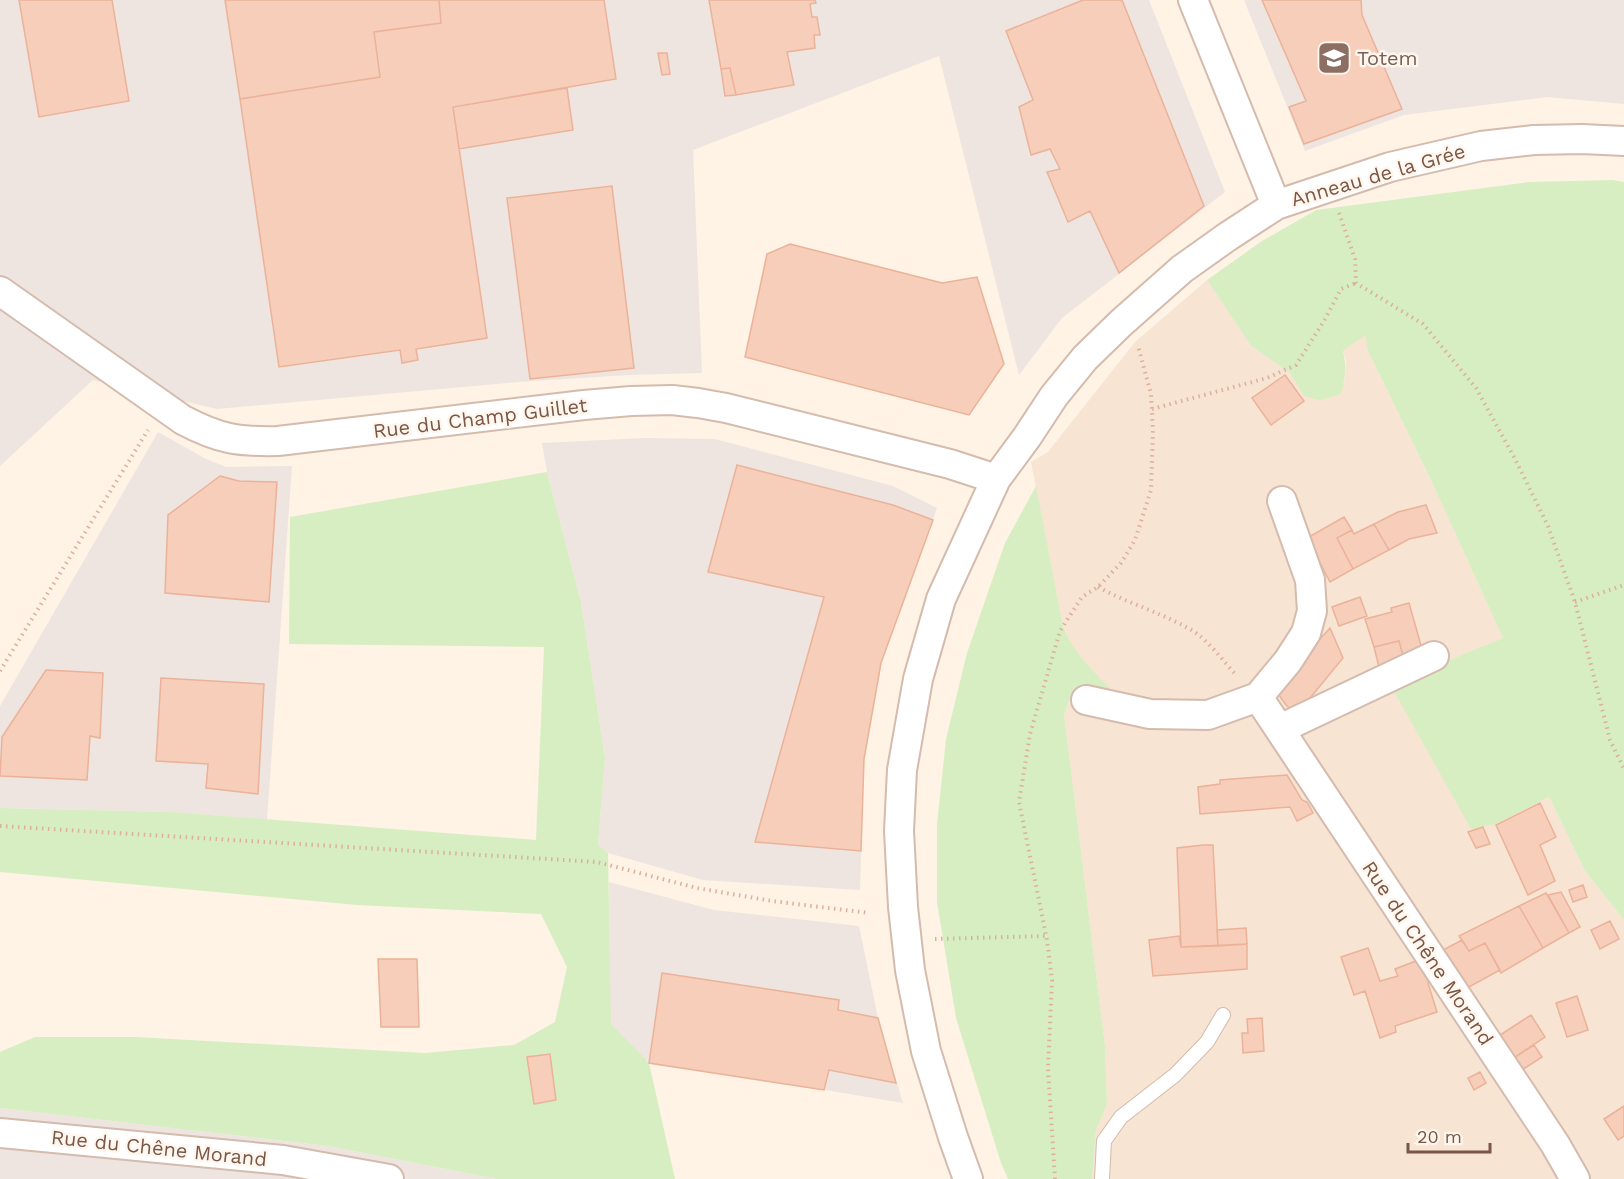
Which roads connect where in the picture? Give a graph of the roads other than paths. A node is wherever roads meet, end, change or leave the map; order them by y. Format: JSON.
{"nodes":[{"id":1,"x":1193,"y":0,"type":"edge"},
{"id":2,"x":1624,"y":141,"type":"edge"},
{"id":3,"x":1276,"y":205,"type":"junction"},
{"id":4,"x":0,"y":291,"type":"edge"},
{"id":5,"x":996,"y":479,"type":"junction"},
{"id":6,"x":1282,"y":501,"type":"dead end"},
{"id":7,"x":1434,"y":657,"type":"dead end"},
{"id":8,"x":1258,"y":697,"type":"junction"},
{"id":9,"x":1086,"y":700,"type":"dead end"},
{"id":10,"x":1280,"y":729,"type":"junction"},
{"id":11,"x":1223,"y":1015,"type":"dead end"},
{"id":12,"x":0,"y":1133,"type":"edge"},
{"id":13,"x":389,"y":1179,"type":"edge"},
{"id":14,"x":968,"y":1179,"type":"edge"},
{"id":15,"x":1102,"y":1179,"type":"edge"},
{"id":16,"x":1575,"y":1179,"type":"edge"}],
"edges":[{"from":1,"to":3,"type":"street"},
{"from":2,"to":3,"type":"street","name":"Anneau de la Grée"},
{"from":3,"to":5,"type":"street","name":"Anneau de la Grée"},
{"from":4,"to":5,"type":"street","name":"Rue du Champ Guillet"},
{"from":5,"to":14,"type":"street","name":"Anneau de la Grée"},
{"from":6,"to":8,"type":"street"},
{"from":7,"to":10,"type":"street"},
{"from":8,"to":9,"type":"street"},
{"from":8,"to":10,"type":"street","name":"Rue du Chêne Morand"},
{"from":10,"to":16,"type":"street","name":"Rue du Chêne Morand"},
{"from":11,"to":15,"type":"lane"},
{"from":12,"to":13,"type":"street","name":"Rue du Chêne Morand"}]}
